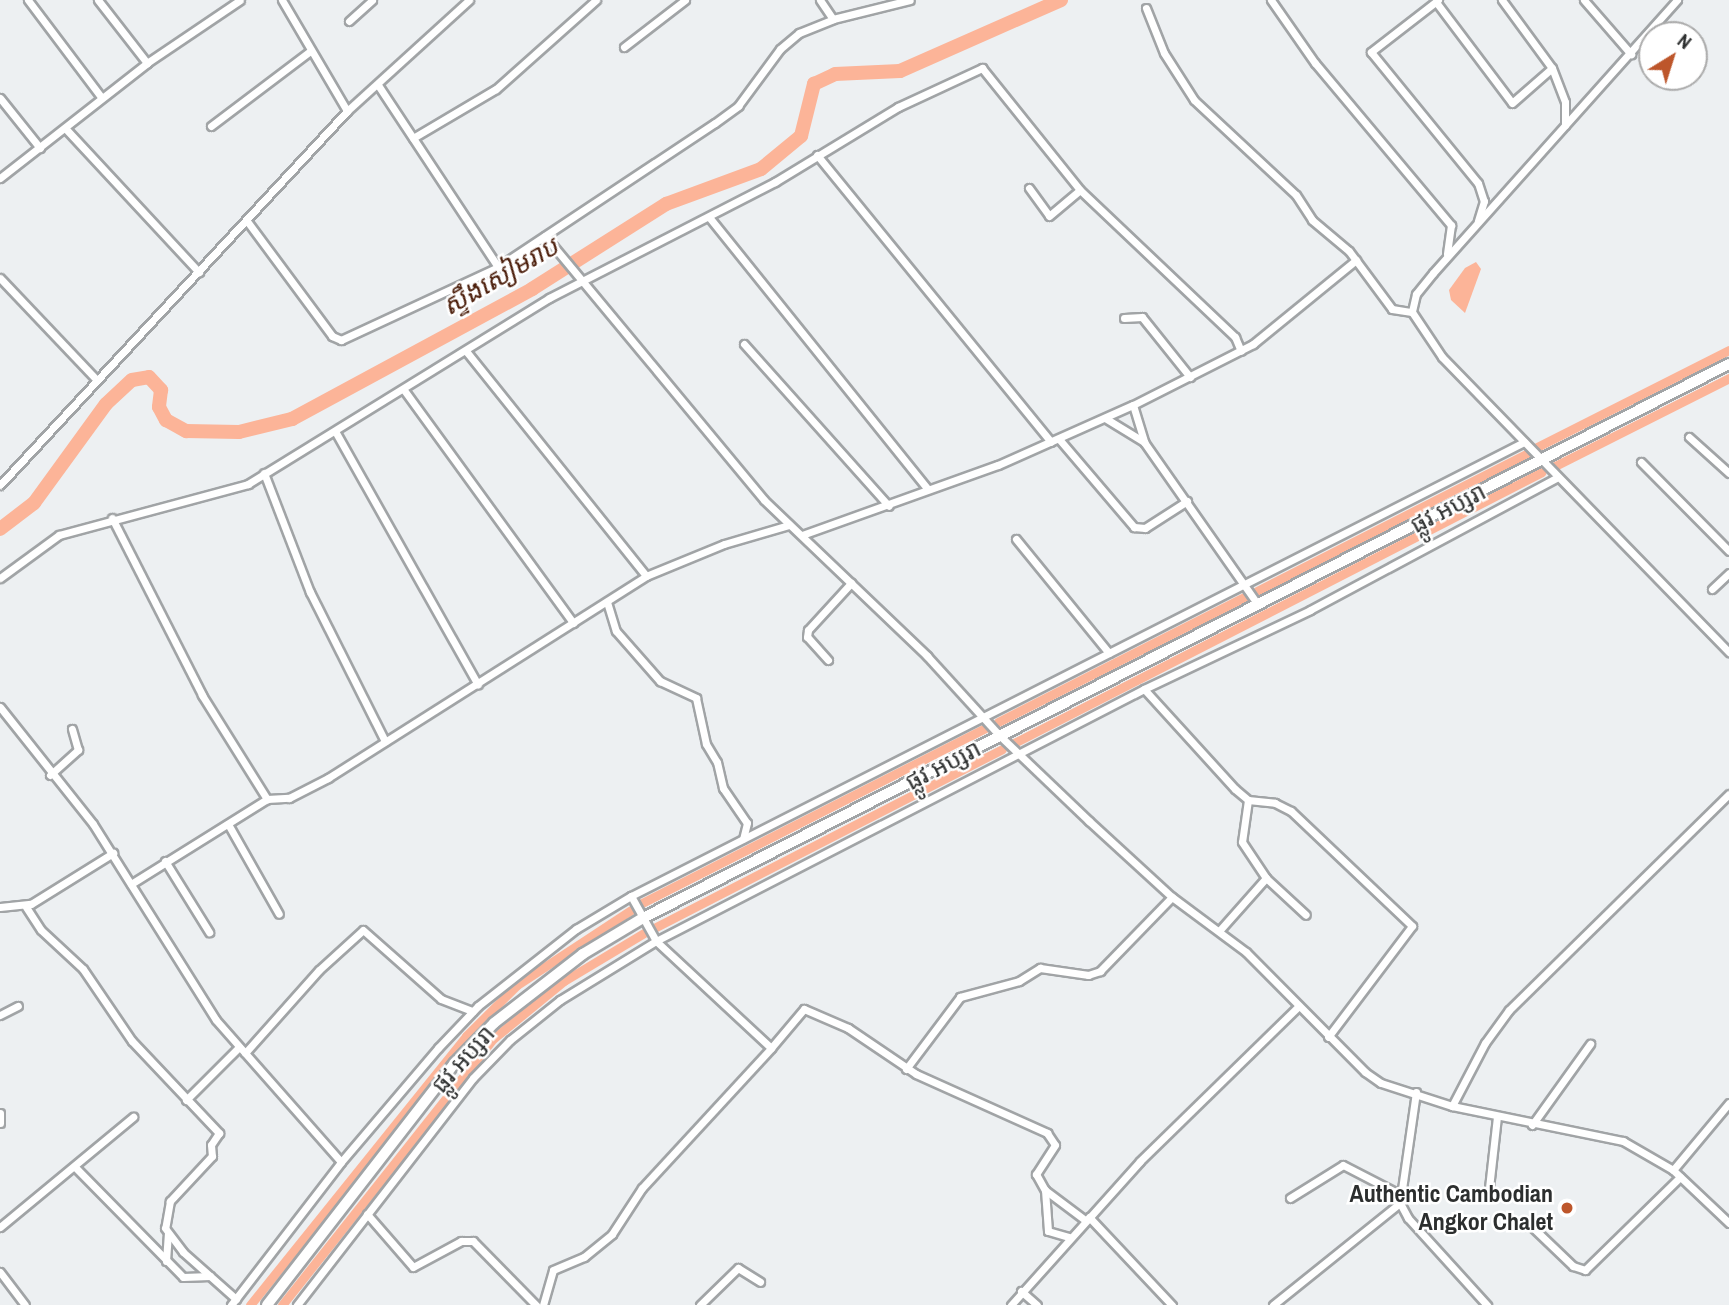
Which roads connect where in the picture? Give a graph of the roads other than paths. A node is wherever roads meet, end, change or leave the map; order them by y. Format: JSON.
{"nodes":[{"id":1,"x":27,"y":0,"type":"edge"},
{"id":2,"x":98,"y":0,"type":"edge"},
{"id":3,"x":240,"y":0,"type":"edge"},
{"id":4,"x":282,"y":0,"type":"edge"},
{"id":5,"x":372,"y":0,"type":"edge"},
{"id":6,"x":469,"y":0,"type":"edge"},
{"id":7,"x":596,"y":0,"type":"edge"},
{"id":8,"x":685,"y":0,"type":"edge"},
{"id":9,"x":820,"y":0,"type":"edge"},
{"id":10,"x":910,"y":0,"type":"edge"},
{"id":11,"x":1271,"y":0,"type":"edge"},
{"id":12,"x":1502,"y":0,"type":"edge"},
{"id":13,"x":1584,"y":0,"type":"edge"},
{"id":14,"x":1677,"y":0,"type":"edge"},
{"id":15,"x":1437,"y":1,"type":"edge"},
{"id":16,"x":1146,"y":8,"type":"dead end"},
{"id":17,"x":833,"y":19,"type":"junction"},
{"id":18,"x":349,"y":20,"type":"dead end"},
{"id":19,"x":624,"y":47,"type":"dead end"},
{"id":20,"x":310,"y":51,"type":"junction"},
{"id":21,"x":1630,"y":54,"type":"junction"},
{"id":22,"x":147,"y":64,"type":"junction"},
{"id":23,"x":1552,"y":68,"type":"junction"},
{"id":24,"x":378,"y":85,"type":"junction"},
{"id":25,"x":101,"y":97,"type":"junction"},
{"id":26,"x":0,"y":98,"type":"edge"},
{"id":27,"x":347,"y":111,"type":"junction"},
{"id":28,"x":1565,"y":125,"type":"junction"},
{"id":29,"x":211,"y":126,"type":"dead end"},
{"id":30,"x":65,"y":128,"type":"junction"},
{"id":31,"x":413,"y":138,"type":"junction"},
{"id":32,"x":40,"y":148,"type":"junction"},
{"id":33,"x":817,"y":155,"type":"junction"},
{"id":34,"x":0,"y":178,"type":"edge"},
{"id":35,"x":1029,"y":188,"type":"dead end"},
{"id":36,"x":1080,"y":190,"type":"junction"},
{"id":37,"x":709,"y":217,"type":"junction"},
{"id":38,"x":247,"y":221,"type":"junction"},
{"id":39,"x":1477,"y":225,"type":"junction"},
{"id":40,"x":545,"y":236,"type":"junction"},
{"id":41,"x":1446,"y":257,"type":"junction"},
{"id":42,"x":1356,"y":260,"type":"junction"},
{"id":43,"x":498,"y":267,"type":"junction"},
{"id":44,"x":199,"y":272,"type":"junction"},
{"id":45,"x":0,"y":278,"type":"edge"},
{"id":46,"x":579,"y":279,"type":"junction"},
{"id":47,"x":1412,"y":312,"type":"junction"},
{"id":48,"x":1124,"y":317,"type":"dead end"},
{"id":49,"x":744,"y":344,"type":"dead end"},
{"id":50,"x":466,"y":351,"type":"junction"},
{"id":51,"x":1241,"y":351,"type":"junction"},
{"id":52,"x":1729,"y":364,"type":"edge"},
{"id":53,"x":1190,"y":377,"type":"junction"},
{"id":54,"x":95,"y":378,"type":"junction"},
{"id":55,"x":404,"y":390,"type":"junction"},
{"id":56,"x":1133,"y":405,"type":"junction"},
{"id":57,"x":1105,"y":418,"type":"junction"},
{"id":58,"x":335,"y":431,"type":"junction"},
{"id":59,"x":1689,"y":437,"type":"dead end"},
{"id":60,"x":1055,"y":441,"type":"junction"},
{"id":61,"x":1144,"y":442,"type":"junction"},
{"id":62,"x":1524,"y":442,"type":"junction"},
{"id":63,"x":1540,"y":461,"type":"junction"},
{"id":64,"x":1640,"y":462,"type":"dead end"},
{"id":65,"x":264,"y":473,"type":"junction"},
{"id":66,"x":1729,"y":473,"type":"edge"},
{"id":67,"x":1556,"y":478,"type":"junction"},
{"id":68,"x":0,"y":485,"type":"edge"},
{"id":69,"x":928,"y":489,"type":"junction"},
{"id":70,"x":1187,"y":501,"type":"junction"},
{"id":71,"x":890,"y":506,"type":"junction"},
{"id":72,"x":112,"y":518,"type":"junction"},
{"id":73,"x":789,"y":525,"type":"junction"},
{"id":74,"x":802,"y":535,"type":"junction"},
{"id":75,"x":1016,"y":539,"type":"dead end"},
{"id":76,"x":1729,"y":551,"type":"edge"},
{"id":77,"x":1729,"y":573,"type":"edge"},
{"id":78,"x":646,"y":576,"type":"junction"},
{"id":79,"x":0,"y":578,"type":"edge"},
{"id":80,"x":851,"y":583,"type":"junction"},
{"id":81,"x":1244,"y":584,"type":"junction"},
{"id":82,"x":1712,"y":589,"type":"dead end"},
{"id":83,"x":607,"y":602,"type":"junction"},
{"id":84,"x":1258,"y":605,"type":"junction"},
{"id":85,"x":573,"y":623,"type":"junction"},
{"id":86,"x":1729,"y":652,"type":"edge"},
{"id":87,"x":1109,"y":653,"type":"junction"},
{"id":88,"x":828,"y":660,"type":"dead end"},
{"id":89,"x":478,"y":685,"type":"junction"},
{"id":90,"x":1144,"y":689,"type":"junction"},
{"id":91,"x":0,"y":708,"type":"edge"},
{"id":92,"x":984,"y":716,"type":"junction"},
{"id":93,"x":72,"y":729,"type":"dead end"},
{"id":94,"x":1000,"y":736,"type":"junction"},
{"id":95,"x":386,"y":741,"type":"junction"},
{"id":96,"x":1020,"y":753,"type":"junction"},
{"id":97,"x":50,"y":775,"type":"junction"},
{"id":98,"x":1729,"y":794,"type":"edge"},
{"id":99,"x":267,"y":799,"type":"junction"},
{"id":100,"x":1248,"y":800,"type":"junction"},
{"id":101,"x":228,"y":824,"type":"junction"},
{"id":102,"x":742,"y":839,"type":"junction"},
{"id":103,"x":113,"y":853,"type":"junction"},
{"id":104,"x":165,"y":862,"type":"junction"},
{"id":105,"x":1266,"y":877,"type":"junction"},
{"id":106,"x":131,"y":884,"type":"junction"},
{"id":107,"x":631,"y":896,"type":"junction"},
{"id":108,"x":1171,"y":897,"type":"junction"},
{"id":109,"x":26,"y":906,"type":"junction"},
{"id":110,"x":0,"y":907,"type":"edge"},
{"id":111,"x":279,"y":914,"type":"dead end"},
{"id":112,"x":1306,"y":915,"type":"dead end"},
{"id":113,"x":643,"y":918,"type":"junction"},
{"id":114,"x":1219,"y":931,"type":"junction"},
{"id":115,"x":209,"y":932,"type":"dead end"},
{"id":116,"x":656,"y":941,"type":"junction"},
{"id":117,"x":18,"y":1006,"type":"dead end"},
{"id":118,"x":1297,"y":1008,"type":"junction"},
{"id":119,"x":473,"y":1011,"type":"junction"},
{"id":120,"x":0,"y":1015,"type":"edge"},
{"id":121,"x":1328,"y":1037,"type":"junction"},
{"id":122,"x":1590,"y":1044,"type":"dead end"},
{"id":123,"x":772,"y":1048,"type":"junction"},
{"id":124,"x":242,"y":1050,"type":"junction"},
{"id":125,"x":906,"y":1069,"type":"junction"},
{"id":126,"x":1416,"y":1092,"type":"junction"},
{"id":127,"x":186,"y":1100,"type":"junction"},
{"id":128,"x":1729,"y":1103,"type":"edge"},
{"id":129,"x":1452,"y":1106,"type":"junction"},
{"id":130,"x":0,"y":1113,"type":"edge"},
{"id":131,"x":133,"y":1116,"type":"dead end"},
{"id":132,"x":1497,"y":1117,"type":"junction"},
{"id":133,"x":0,"y":1123,"type":"edge"},
{"id":134,"x":1532,"y":1125,"type":"junction"},
{"id":135,"x":341,"y":1162,"type":"junction"},
{"id":136,"x":75,"y":1167,"type":"junction"},
{"id":137,"x":1673,"y":1170,"type":"junction"},
{"id":138,"x":1680,"y":1177,"type":"junction"},
{"id":139,"x":1489,"y":1188,"type":"dead end"},
{"id":140,"x":1045,"y":1190,"type":"junction"},
{"id":141,"x":1290,"y":1198,"type":"dead end"},
{"id":142,"x":1401,"y":1199,"type":"junction"},
{"id":143,"x":367,"y":1214,"type":"junction"},
{"id":144,"x":1087,"y":1219,"type":"junction"},
{"id":145,"x":1526,"y":1221,"type":"dead end"},
{"id":146,"x":1729,"y":1223,"type":"edge"},
{"id":147,"x":0,"y":1227,"type":"edge"},
{"id":148,"x":168,"y":1234,"type":"junction"},
{"id":149,"x":1069,"y":1237,"type":"junction"},
{"id":150,"x":166,"y":1262,"type":"junction"},
{"id":151,"x":0,"y":1272,"type":"edge"},
{"id":152,"x":211,"y":1276,"type":"junction"},
{"id":153,"x":760,"y":1282,"type":"dead end"},
{"id":154,"x":1021,"y":1291,"type":"junction"},
{"id":155,"x":233,"y":1302,"type":"edge"},
{"id":156,"x":24,"y":1305,"type":"edge"},
{"id":157,"x":267,"y":1305,"type":"edge"},
{"id":158,"x":298,"y":1305,"type":"edge"},
{"id":159,"x":536,"y":1305,"type":"edge"},
{"id":160,"x":543,"y":1305,"type":"edge"},
{"id":161,"x":700,"y":1305,"type":"edge"},
{"id":162,"x":1011,"y":1305,"type":"edge"},
{"id":163,"x":1037,"y":1305,"type":"edge"},
{"id":164,"x":1172,"y":1305,"type":"edge"},
{"id":165,"x":1273,"y":1305,"type":"edge"},
{"id":166,"x":1487,"y":1305,"type":"edge"}],
"edges":[{"from":1,"to":25,"type":"street"},
{"from":2,"to":22,"type":"street"},
{"from":3,"to":22,"type":"street"},
{"from":4,"to":20,"type":"street"},
{"from":5,"to":18,"type":"street"},
{"from":6,"to":24,"type":"street"},
{"from":7,"to":31,"type":"street"},
{"from":8,"to":19,"type":"street"},
{"from":9,"to":17,"type":"street"},
{"from":10,"to":17,"type":"street"},
{"from":11,"to":41,"type":"street"},
{"from":12,"to":23,"type":"street"},
{"from":13,"to":21,"type":"street"},
{"from":14,"to":21,"type":"street"},
{"from":15,"to":23,"type":"street"},
{"from":15,"to":39,"type":"street"},
{"from":16,"to":42,"type":"street"},
{"from":17,"to":40,"type":"street"},
{"from":20,"to":27,"type":"street"},
{"from":20,"to":29,"type":"street"},
{"from":21,"to":28,"type":"street"},
{"from":22,"to":25,"type":"street"},
{"from":23,"to":28,"type":"street"},
{"from":24,"to":27,"type":"street"},
{"from":24,"to":31,"type":"street"},
{"from":25,"to":30,"type":"street"},
{"from":26,"to":32,"type":"street"},
{"from":27,"to":38,"type":"street"},
{"from":28,"to":39,"type":"street"},
{"from":30,"to":32,"type":"street"},
{"from":30,"to":44,"type":"street"},
{"from":31,"to":43,"type":"street"},
{"from":32,"to":34,"type":"street"},
{"from":33,"to":36,"type":"street"},
{"from":33,"to":37,"type":"street"},
{"from":33,"to":60,"type":"street"},
{"from":35,"to":36,"type":"street"},
{"from":36,"to":51,"type":"street"},
{"from":37,"to":46,"type":"street"},
{"from":37,"to":69,"type":"street"},
{"from":38,"to":43,"type":"street"},
{"from":38,"to":44,"type":"street"},
{"from":39,"to":41,"type":"street"},
{"from":40,"to":43,"type":"street"},
{"from":40,"to":46,"type":"street"},
{"from":41,"to":47,"type":"street"},
{"from":42,"to":47,"type":"street"},
{"from":42,"to":51,"type":"street"},
{"from":44,"to":54,"type":"street"},
{"from":45,"to":54,"type":"street"},
{"from":46,"to":50,"type":"street"},
{"from":46,"to":73,"type":"street"},
{"from":47,"to":62,"type":"street"},
{"from":48,"to":53,"type":"street"},
{"from":49,"to":71,"type":"street"},
{"from":50,"to":55,"type":"street"},
{"from":50,"to":78,"type":"street"},
{"from":51,"to":53,"type":"street"},
{"from":52,"to":63,"type":"street","name":"ផ្លូវ អប្សរា"},
{"from":53,"to":56,"type":"street"},
{"from":54,"to":68,"type":"street"},
{"from":55,"to":58,"type":"street"},
{"from":55,"to":85,"type":"street"},
{"from":56,"to":57,"type":"street"},
{"from":56,"to":61,"type":"street"},
{"from":57,"to":60,"type":"street"},
{"from":57,"to":61,"type":"street"},
{"from":58,"to":65,"type":"street"},
{"from":58,"to":89,"type":"street"},
{"from":59,"to":66,"type":"street"},
{"from":60,"to":69,"type":"street"},
{"from":60,"to":70,"type":"street"},
{"from":61,"to":70,"type":"street"},
{"from":62,"to":63,"type":"street"},
{"from":62,"to":81,"type":"street"},
{"from":63,"to":67,"type":"street"},
{"from":63,"to":84,"type":"street","name":"ផ្លូវ អប្សរា"},
{"from":64,"to":76,"type":"street"},
{"from":65,"to":72,"type":"street"},
{"from":65,"to":95,"type":"street"},
{"from":67,"to":86,"type":"street"},
{"from":67,"to":90,"type":"street"},
{"from":69,"to":71,"type":"street"},
{"from":70,"to":81,"type":"street"},
{"from":71,"to":74,"type":"street"},
{"from":72,"to":79,"type":"street"},
{"from":72,"to":99,"type":"street"},
{"from":73,"to":74,"type":"street"},
{"from":73,"to":78,"type":"street"},
{"from":74,"to":80,"type":"street"},
{"from":75,"to":87,"type":"street"},
{"from":77,"to":82,"type":"street"},
{"from":78,"to":83,"type":"street"},
{"from":80,"to":88,"type":"street"},
{"from":80,"to":92,"type":"street"},
{"from":81,"to":84,"type":"street"},
{"from":81,"to":87,"type":"street"},
{"from":83,"to":85,"type":"street"},
{"from":83,"to":102,"type":"street"},
{"from":84,"to":94,"type":"street","name":"ផ្លូវ អប្សរា"},
{"from":85,"to":89,"type":"street"},
{"from":87,"to":92,"type":"street"},
{"from":89,"to":95,"type":"street"},
{"from":90,"to":96,"type":"street"},
{"from":90,"to":100,"type":"street"},
{"from":91,"to":97,"type":"street"},
{"from":92,"to":94,"type":"street"},
{"from":92,"to":102,"type":"street"},
{"from":93,"to":97,"type":"street"},
{"from":94,"to":96,"type":"street"},
{"from":94,"to":113,"type":"street","name":"ផ្លូវ អប្សរា"},
{"from":95,"to":99,"type":"street"},
{"from":96,"to":108,"type":"street"},
{"from":96,"to":116,"type":"street"},
{"from":97,"to":103,"type":"street"},
{"from":98,"to":129,"type":"street"},
{"from":99,"to":101,"type":"street"},
{"from":100,"to":105,"type":"street"},
{"from":100,"to":121,"type":"street"},
{"from":101,"to":104,"type":"street"},
{"from":101,"to":111,"type":"street"},
{"from":102,"to":107,"type":"street"},
{"from":103,"to":106,"type":"street"},
{"from":103,"to":109,"type":"street"},
{"from":104,"to":106,"type":"street"},
{"from":104,"to":115,"type":"street"},
{"from":105,"to":112,"type":"street"},
{"from":105,"to":114,"type":"street"},
{"from":106,"to":124,"type":"street"},
{"from":107,"to":113,"type":"street"},
{"from":107,"to":119,"type":"street"},
{"from":108,"to":114,"type":"street"},
{"from":108,"to":125,"type":"street"},
{"from":109,"to":110,"type":"street"},
{"from":109,"to":127,"type":"street"},
{"from":113,"to":116,"type":"street"},
{"from":113,"to":157,"type":"street","name":"ផ្លូវ អប្សរា"},
{"from":114,"to":118,"type":"street"},
{"from":116,"to":123,"type":"street"},
{"from":116,"to":143,"type":"street"},
{"from":117,"to":120,"type":"street"},
{"from":118,"to":121,"type":"street"},
{"from":118,"to":144,"type":"street"},
{"from":119,"to":124,"type":"street"},
{"from":119,"to":135,"type":"street"},
{"from":121,"to":126,"type":"street"},
{"from":122,"to":134,"type":"street"},
{"from":123,"to":125,"type":"street"},
{"from":123,"to":160,"type":"street"},
{"from":124,"to":127,"type":"street"},
{"from":124,"to":135,"type":"street"},
{"from":125,"to":140,"type":"street"},
{"from":126,"to":129,"type":"street"},
{"from":126,"to":142,"type":"street"},
{"from":127,"to":148,"type":"street"},
{"from":128,"to":137,"type":"street"},
{"from":129,"to":132,"type":"street"},
{"from":130,"to":133,"type":"street"},
{"from":131,"to":136,"type":"street"},
{"from":132,"to":134,"type":"street"},
{"from":132,"to":139,"type":"street"},
{"from":134,"to":137,"type":"street"},
{"from":135,"to":155,"type":"street"},
{"from":136,"to":147,"type":"street"},
{"from":136,"to":150,"type":"street"},
{"from":137,"to":138,"type":"street"},
{"from":138,"to":145,"type":"street"},
{"from":138,"to":146,"type":"street"},
{"from":140,"to":144,"type":"street"},
{"from":140,"to":149,"type":"street"},
{"from":141,"to":142,"type":"street"},
{"from":142,"to":165,"type":"street"},
{"from":142,"to":166,"type":"street"},
{"from":143,"to":158,"type":"street"},
{"from":143,"to":159,"type":"street"},
{"from":144,"to":149,"type":"street"},
{"from":144,"to":164,"type":"street"},
{"from":148,"to":150,"type":"street"},
{"from":148,"to":152,"type":"street"},
{"from":149,"to":154,"type":"street"},
{"from":150,"to":152,"type":"street"},
{"from":151,"to":156,"type":"street"},
{"from":152,"to":155,"type":"street"},
{"from":153,"to":161,"type":"street"},
{"from":154,"to":162,"type":"street"},
{"from":154,"to":163,"type":"street"}]}
